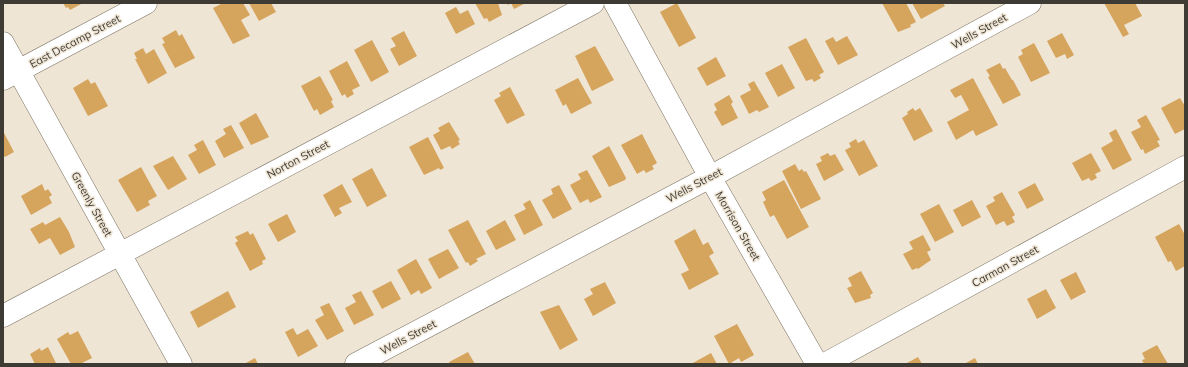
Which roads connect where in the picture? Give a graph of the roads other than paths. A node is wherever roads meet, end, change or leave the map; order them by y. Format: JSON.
{"nodes":[{"id":1,"x":146,"y":3,"type":"edge"},
{"id":2,"x":593,"y":3,"type":"edge"},
{"id":3,"x":615,"y":3,"type":"edge"},
{"id":4,"x":1030,"y":3,"type":"edge"},
{"id":5,"x":3,"y":43,"type":"edge"},
{"id":6,"x":11,"y":75,"type":"edge"},
{"id":7,"x":1185,"y":167,"type":"edge"},
{"id":8,"x":710,"y":177,"type":"junction"},
{"id":9,"x":119,"y":253,"type":"junction"},
{"id":10,"x":3,"y":316,"type":"edge"},
{"id":11,"x":181,"y":364,"type":"edge"},
{"id":12,"x":356,"y":364,"type":"edge"},
{"id":13,"x":817,"y":364,"type":"edge"},
{"id":14,"x":825,"y":364,"type":"edge"}],
"edges":[{"from":1,"to":6,"type":"street","name":"East Decamp Street"},
{"from":2,"to":9,"type":"street","name":"Norton Street"},
{"from":3,"to":8,"type":"street","name":"Morrison Street"},
{"from":4,"to":8,"type":"street","name":"Wells Street"},
{"from":5,"to":6,"type":"street","name":"Greenly Street"},
{"from":6,"to":9,"type":"street","name":"Greenly Street"},
{"from":7,"to":14,"type":"street","name":"Carman Street"},
{"from":8,"to":12,"type":"street","name":"Wells Street"},
{"from":8,"to":13,"type":"street","name":"Morrison Street"},
{"from":9,"to":10,"type":"street","name":"Norton Street"},
{"from":9,"to":11,"type":"street","name":"Greenly Street"}]}
